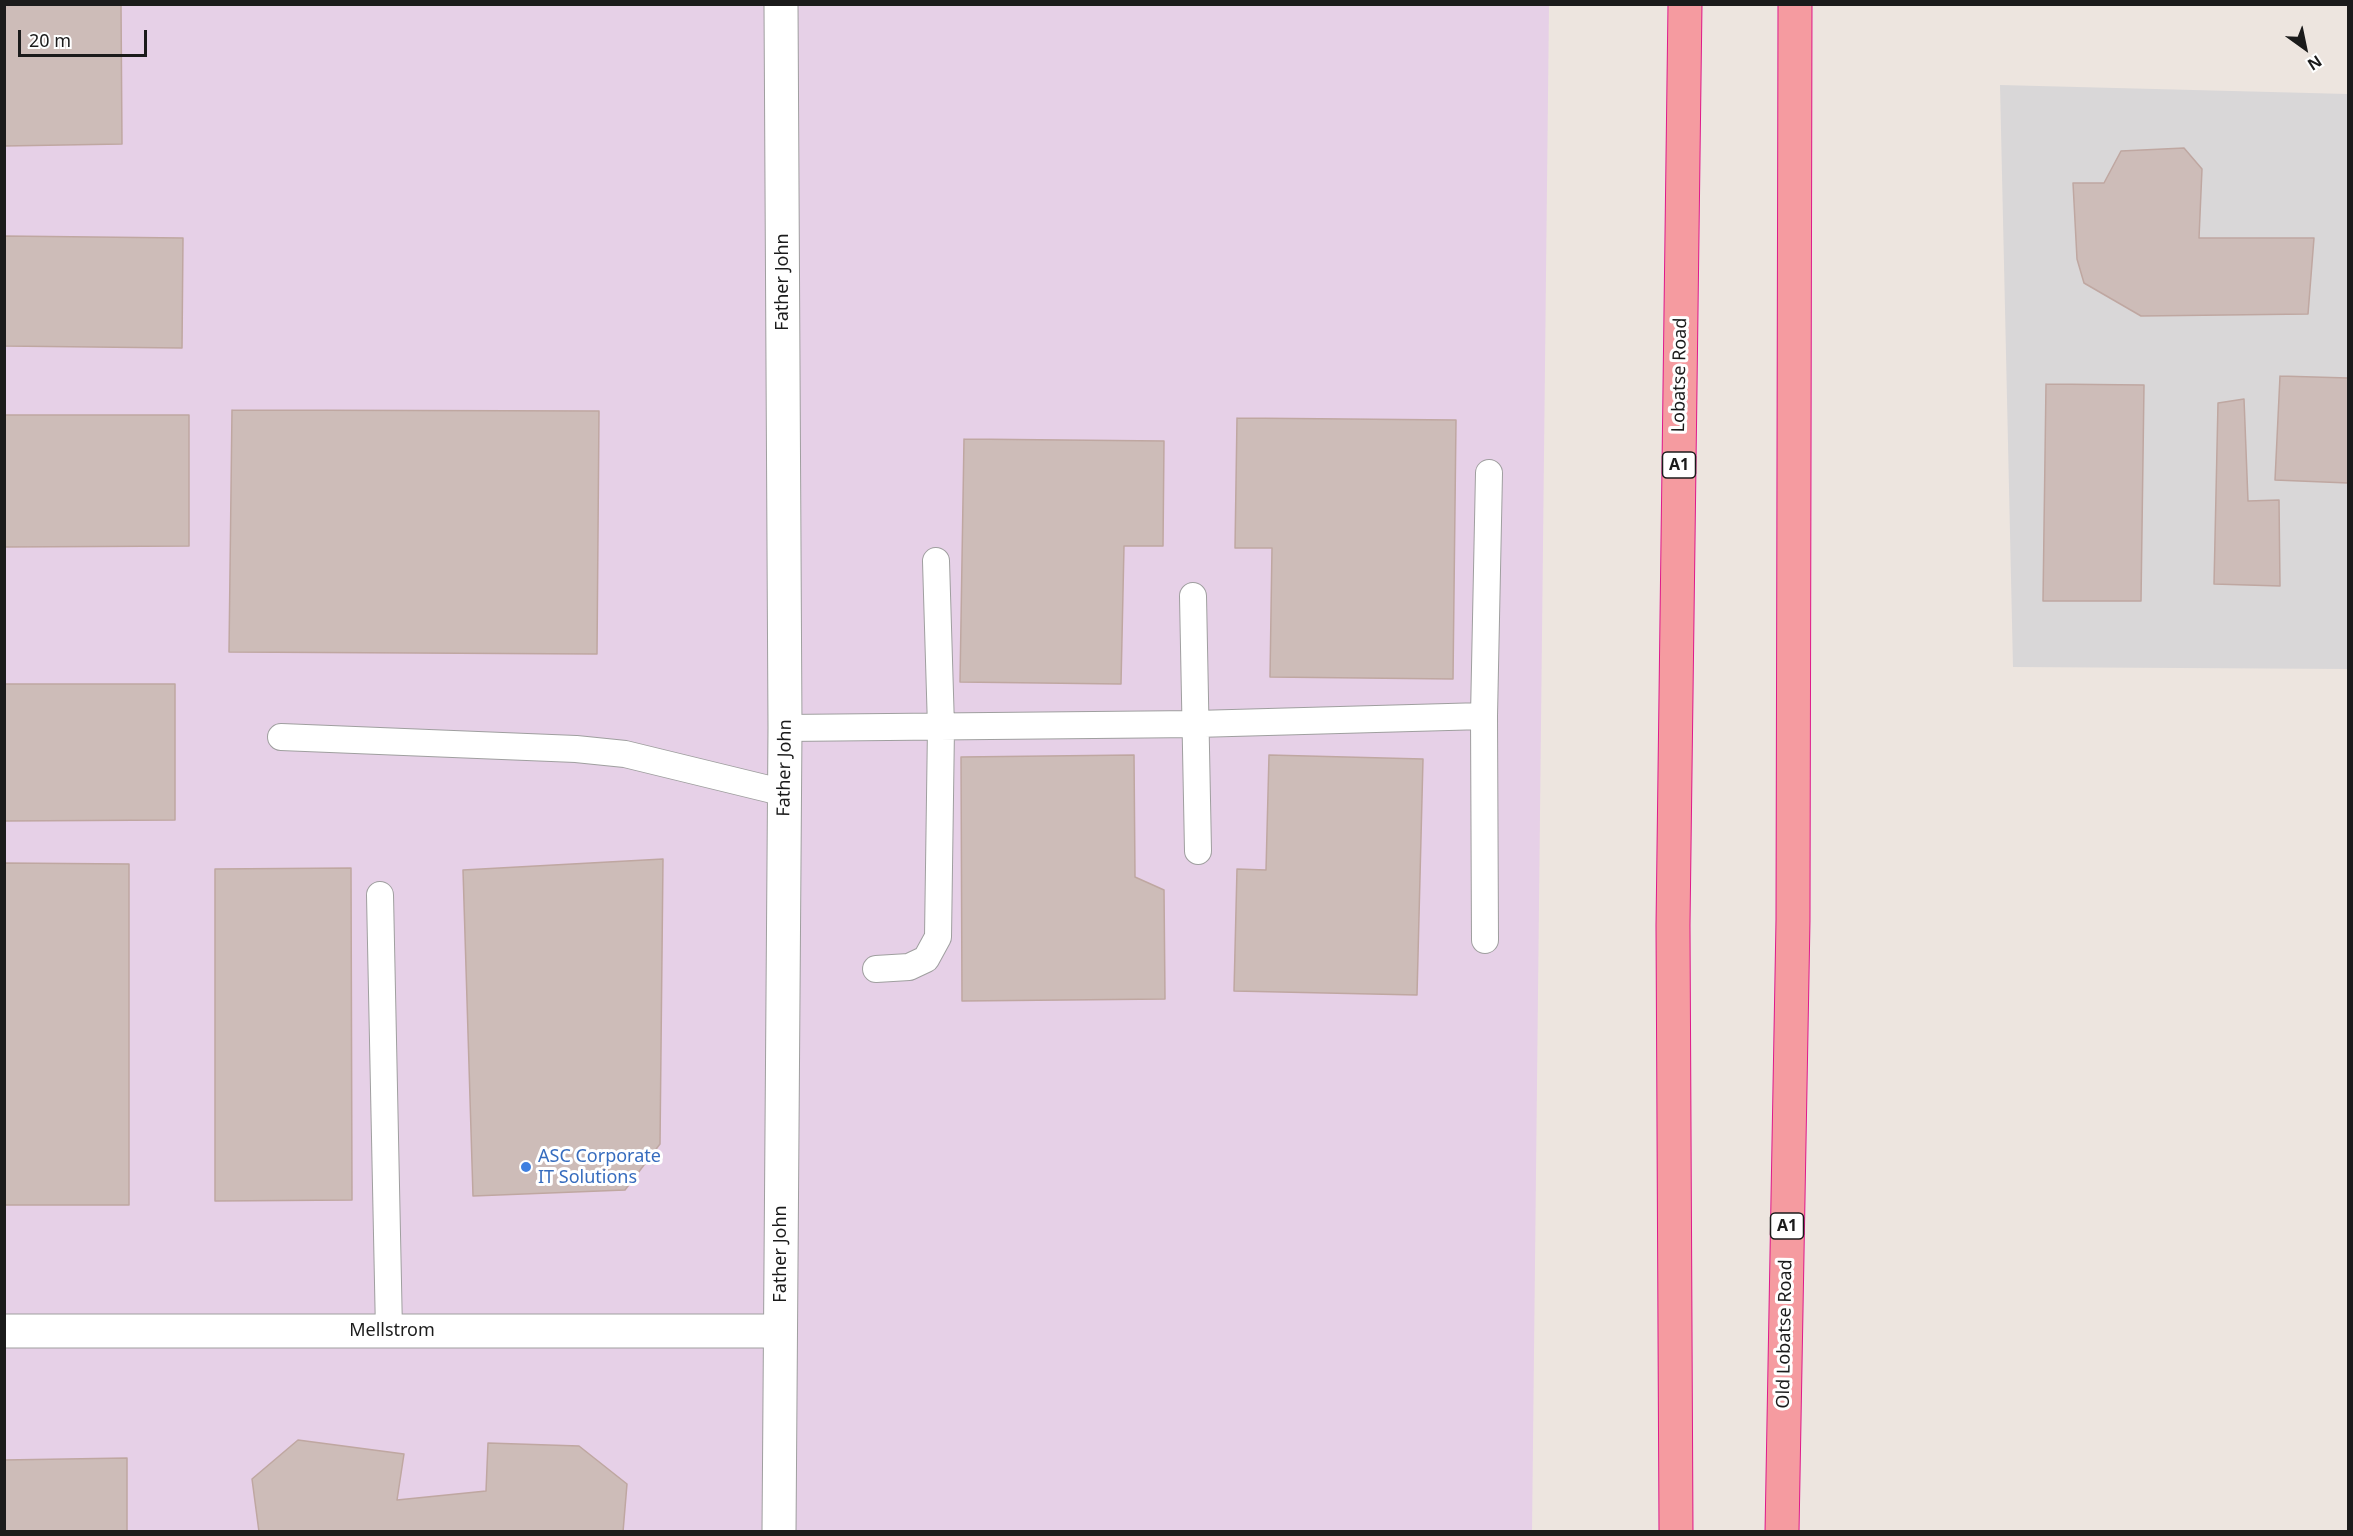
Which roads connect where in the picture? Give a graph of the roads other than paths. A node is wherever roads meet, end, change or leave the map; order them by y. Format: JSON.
{"nodes":[{"id":1,"x":781,"y":4,"type":"edge"},
{"id":2,"x":1685,"y":4,"type":"edge"},
{"id":3,"x":1795,"y":4,"type":"edge"},
{"id":4,"x":1489,"y":473,"type":"dead end"},
{"id":5,"x":936,"y":561,"type":"dead end"},
{"id":6,"x":1193,"y":596,"type":"dead end"},
{"id":7,"x":1484,"y":716,"type":"junction"},
{"id":8,"x":1196,"y":724,"type":"junction"},
{"id":9,"x":941,"y":727,"type":"junction"},
{"id":10,"x":785,"y":728,"type":"junction"},
{"id":11,"x":281,"y":736,"type":"dead end"},
{"id":12,"x":784,"y":793,"type":"junction"},
{"id":13,"x":1198,"y":851,"type":"dead end"},
{"id":14,"x":380,"y":895,"type":"dead end"},
{"id":15,"x":1485,"y":940,"type":"dead end"},
{"id":16,"x":876,"y":969,"type":"dead end"},
{"id":17,"x":4,"y":1331,"type":"edge"},
{"id":18,"x":388,"y":1331,"type":"junction"},
{"id":19,"x":780,"y":1331,"type":"junction"},
{"id":20,"x":779,"y":1532,"type":"edge"},
{"id":21,"x":1676,"y":1532,"type":"edge"},
{"id":22,"x":1782,"y":1532,"type":"edge"}],
"edges":[{"from":1,"to":10,"type":"street","name":"Father John"},
{"from":2,"to":21,"type":"highway","name":"Lobatse Road","number":"A1"},
{"from":3,"to":22,"type":"highway","name":"Old Lobatse Road","number":"A1"},
{"from":4,"to":7,"type":"lane"},
{"from":5,"to":9,"type":"lane"},
{"from":6,"to":8,"type":"lane"},
{"from":7,"to":8,"type":"lane"},
{"from":7,"to":15,"type":"lane"},
{"from":8,"to":9,"type":"lane"},
{"from":8,"to":13,"type":"lane"},
{"from":9,"to":10,"type":"lane"},
{"from":9,"to":16,"type":"lane"},
{"from":10,"to":12,"type":"street","name":"Father John"},
{"from":11,"to":12,"type":"lane"},
{"from":12,"to":19,"type":"street","name":"Father John"},
{"from":14,"to":18,"type":"lane"},
{"from":17,"to":18,"type":"street","name":"Mellstrom"},
{"from":18,"to":19,"type":"street","name":"Mellstrom"},
{"from":19,"to":20,"type":"street","name":"Father John"}]}
